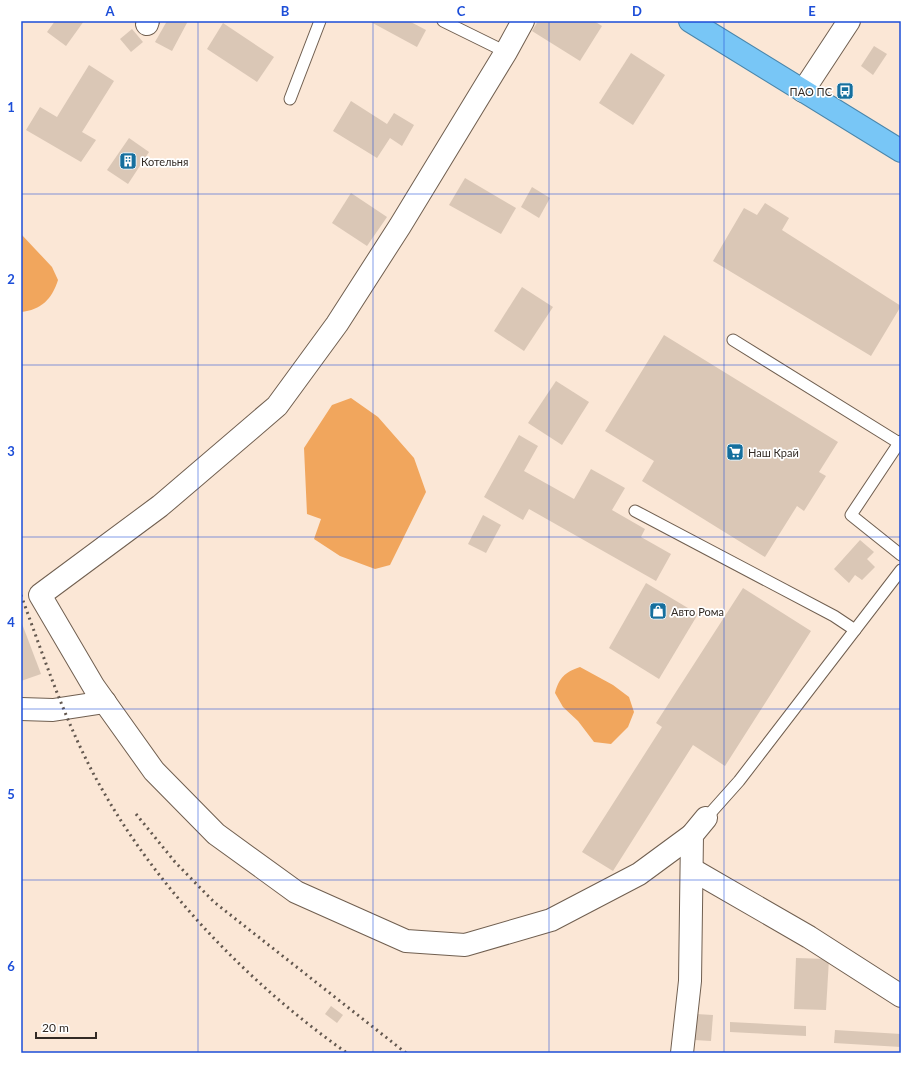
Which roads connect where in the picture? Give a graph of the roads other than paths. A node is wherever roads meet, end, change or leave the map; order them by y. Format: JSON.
{"nodes":[{"id":1,"x":320,"y":21,"type":"edge"},
{"id":2,"x":443,"y":21,"type":"edge"},
{"id":3,"x":523,"y":21,"type":"edge"},
{"id":4,"x":690,"y":21,"type":"edge"},
{"id":5,"x":849,"y":21,"type":"edge"},
{"id":6,"x":506,"y":52,"type":"junction"},
{"id":7,"x":803,"y":91,"type":"junction"},
{"id":8,"x":290,"y":99,"type":"dead end"},
{"id":9,"x":901,"y":151,"type":"edge"},
{"id":10,"x":733,"y":340,"type":"dead end"},
{"id":11,"x":900,"y":442,"type":"edge"},
{"id":12,"x":636,"y":511,"type":"dead end"},
{"id":13,"x":901,"y":555,"type":"edge"},
{"id":14,"x":901,"y":570,"type":"edge"},
{"id":15,"x":855,"y":630,"type":"junction"},
{"id":16,"x":105,"y":702,"type":"junction"},
{"id":17,"x":21,"y":709,"type":"edge"},
{"id":18,"x":706,"y":818,"type":"joint"},
{"id":19,"x":692,"y":835,"type":"junction"},
{"id":20,"x":693,"y":870,"type":"junction"},
{"id":21,"x":901,"y":996,"type":"edge"},
{"id":22,"x":682,"y":1053,"type":"edge"}],
"edges":[{"from":1,"to":8,"type":"lane"},
{"from":2,"to":6,"type":"lane"},
{"from":3,"to":6,"type":"street"},
{"from":4,"to":7,"type":"highway"},
{"from":5,"to":7,"type":"street"},
{"from":6,"to":16,"type":"street"},
{"from":7,"to":9,"type":"highway"},
{"from":10,"to":11,"type":"lane"},
{"from":11,"to":13,"type":"lane"},
{"from":12,"to":15,"type":"lane"},
{"from":14,"to":15,"type":"lane"},
{"from":15,"to":18,"type":"lane"},
{"from":16,"to":17,"type":"street"},
{"from":16,"to":19,"type":"street"},
{"from":18,"to":19,"type":"street"},
{"from":19,"to":20,"type":"street"},
{"from":20,"to":21,"type":"street"},
{"from":20,"to":22,"type":"street"}]}
